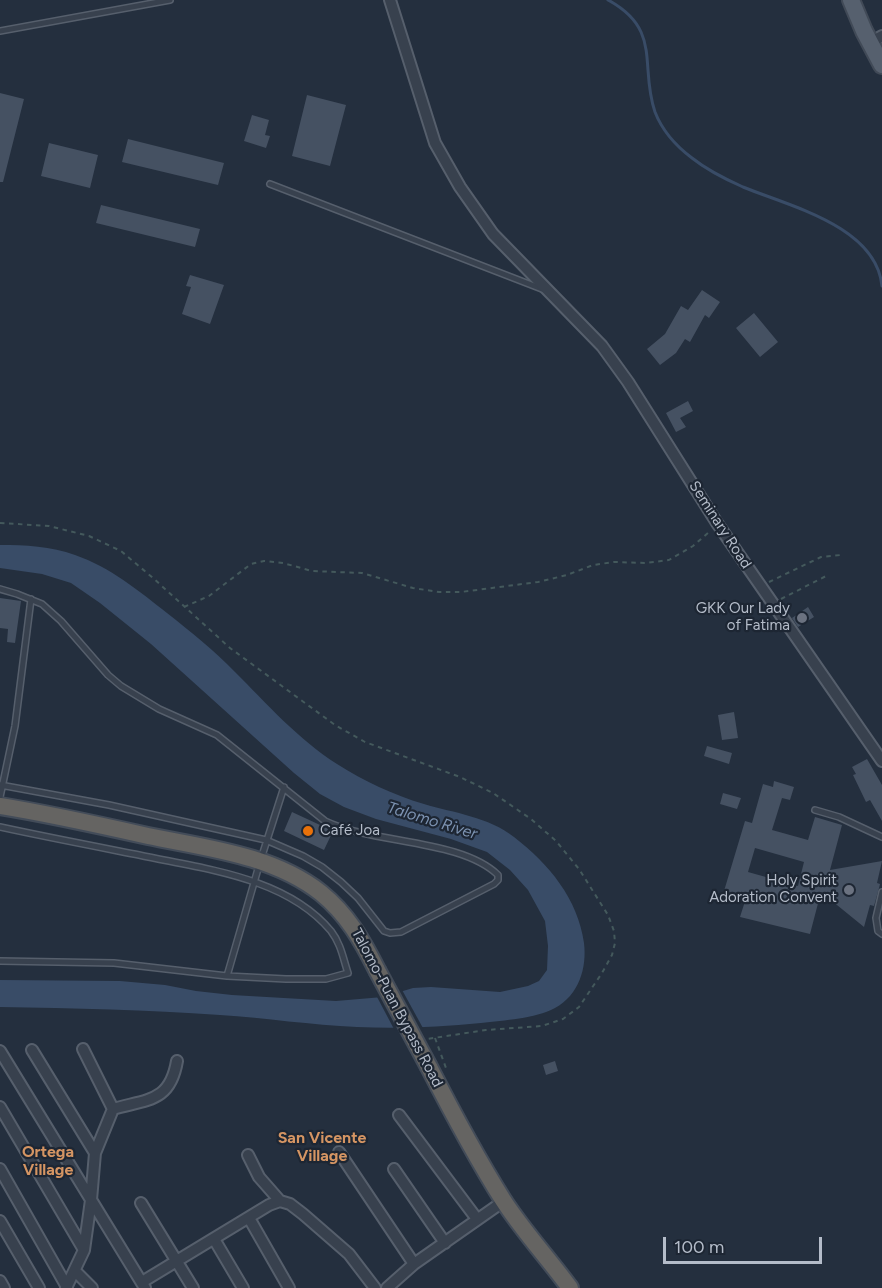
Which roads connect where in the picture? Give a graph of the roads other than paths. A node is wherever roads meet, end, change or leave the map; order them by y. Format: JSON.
{"nodes":[{"id":1,"x":170,"y":0,"type":"edge"},
{"id":2,"x":390,"y":0,"type":"edge"},
{"id":3,"x":851,"y":0,"type":"edge"},
{"id":4,"x":142,"y":3,"type":"edge"},
{"id":5,"x":0,"y":31,"type":"edge"},
{"id":6,"x":876,"y":40,"type":"edge"},
{"id":7,"x":882,"y":65,"type":"edge"},
{"id":8,"x":270,"y":184,"type":"dead end"},
{"id":9,"x":551,"y":293,"type":"junction"},
{"id":10,"x":0,"y":589,"type":"edge"},
{"id":11,"x":31,"y":599,"type":"junction"},
{"id":12,"x":882,"y":761,"type":"edge"},
{"id":13,"x":2,"y":785,"type":"edge"},
{"id":14,"x":284,"y":788,"type":"junction"},
{"id":15,"x":0,"y":797,"type":"edge"},
{"id":16,"x":0,"y":806,"type":"edge"},
{"id":17,"x":815,"y":810,"type":"dead end"},
{"id":18,"x":0,"y":827,"type":"edge"},
{"id":19,"x":882,"y":837,"type":"edge"},
{"id":20,"x":266,"y":840,"type":"junction"},
{"id":21,"x":260,"y":862,"type":"junction"},
{"id":22,"x":253,"y":882,"type":"junction"},
{"id":23,"x":882,"y":892,"type":"edge"},
{"id":24,"x":882,"y":934,"type":"edge"},
{"id":25,"x":0,"y":961,"type":"edge"},
{"id":26,"x":227,"y":976,"type":"junction"},
{"id":27,"x":83,"y":1049,"type":"dead end"},
{"id":28,"x":32,"y":1050,"type":"dead end"},
{"id":29,"x":0,"y":1051,"type":"edge"},
{"id":30,"x":177,"y":1061,"type":"dead end"},
{"id":31,"x":0,"y":1107,"type":"edge"},
{"id":32,"x":113,"y":1109,"type":"junction"},
{"id":33,"x":399,"y":1115,"type":"dead end"},
{"id":34,"x":339,"y":1152,"type":"dead end"},
{"id":35,"x":95,"y":1153,"type":"junction"},
{"id":36,"x":248,"y":1155,"type":"dead end"},
{"id":37,"x":0,"y":1169,"type":"edge"},
{"id":38,"x":394,"y":1169,"type":"dead end"},
{"id":39,"x":92,"y":1200,"type":"junction"},
{"id":40,"x":280,"y":1201,"type":"junction"},
{"id":41,"x":504,"y":1201,"type":"junction"},
{"id":42,"x":141,"y":1203,"type":"dead end"},
{"id":43,"x":249,"y":1218,"type":"junction"},
{"id":44,"x":477,"y":1220,"type":"junction"},
{"id":45,"x":0,"y":1221,"type":"edge"},
{"id":46,"x":214,"y":1239,"type":"junction"},
{"id":47,"x":445,"y":1243,"type":"junction"},
{"id":48,"x":84,"y":1250,"type":"junction"},
{"id":49,"x":177,"y":1261,"type":"junction"},
{"id":50,"x":414,"y":1264,"type":"junction"},
{"id":51,"x":75,"y":1271,"type":"junction"},
{"id":52,"x":0,"y":1281,"type":"edge"},
{"id":53,"x":144,"y":1285,"type":"edge"},
{"id":54,"x":67,"y":1287,"type":"edge"},
{"id":55,"x":4,"y":1288,"type":"edge"},
{"id":56,"x":39,"y":1288,"type":"edge"},
{"id":57,"x":92,"y":1288,"type":"edge"},
{"id":58,"x":193,"y":1288,"type":"edge"},
{"id":59,"x":243,"y":1288,"type":"edge"},
{"id":60,"x":289,"y":1288,"type":"edge"},
{"id":61,"x":375,"y":1288,"type":"edge"},
{"id":62,"x":387,"y":1288,"type":"edge"},
{"id":63,"x":570,"y":1288,"type":"edge"}],
"edges":[{"from":1,"to":4,"type":"lane"},
{"from":2,"to":9,"type":"street","name":"Seminary Road"},
{"from":3,"to":6,"type":"main road"},
{"from":4,"to":5,"type":"lane"},
{"from":6,"to":7,"type":"main road"},
{"from":8,"to":9,"type":"lane"},
{"from":9,"to":12,"type":"street","name":"Seminary Road"},
{"from":10,"to":11,"type":"lane"},
{"from":11,"to":13,"type":"lane"},
{"from":11,"to":14,"type":"lane"},
{"from":13,"to":15,"type":"lane"},
{"from":13,"to":20,"type":"lane"},
{"from":14,"to":20,"type":"lane"},
{"from":14,"to":20,"type":"lane"},
{"from":16,"to":21,"type":"highway","name":"Talomo-Puan Bypass Road"},
{"from":17,"to":19,"type":"lane"},
{"from":18,"to":22,"type":"lane"},
{"from":20,"to":21,"type":"lane"},
{"from":21,"to":22,"type":"lane"},
{"from":21,"to":41,"type":"highway","name":"Talomo-Puan Bypass Road","bridge":true},
{"from":22,"to":26,"type":"lane"},
{"from":22,"to":26,"type":"lane"},
{"from":23,"to":24,"type":"lane"},
{"from":25,"to":26,"type":"lane"},
{"from":27,"to":32,"type":"street"},
{"from":28,"to":35,"type":"street"},
{"from":29,"to":39,"type":"street"},
{"from":30,"to":32,"type":"street"},
{"from":31,"to":48,"type":"street"},
{"from":32,"to":35,"type":"street"},
{"from":33,"to":44,"type":"street"},
{"from":34,"to":50,"type":"street"},
{"from":35,"to":39,"type":"street"},
{"from":36,"to":40,"type":"street"},
{"from":37,"to":54,"type":"street"},
{"from":38,"to":47,"type":"street"},
{"from":39,"to":48,"type":"street"},
{"from":39,"to":53,"type":"street"},
{"from":40,"to":43,"type":"street"},
{"from":40,"to":61,"type":"street"},
{"from":41,"to":44,"type":"street"},
{"from":41,"to":63,"type":"highway","name":"Talomo-Puan Bypass Road"},
{"from":42,"to":49,"type":"street"},
{"from":43,"to":46,"type":"street"},
{"from":43,"to":60,"type":"street"},
{"from":44,"to":47,"type":"street"},
{"from":45,"to":56,"type":"street"},
{"from":46,"to":49,"type":"street"},
{"from":46,"to":59,"type":"street"},
{"from":47,"to":50,"type":"street"},
{"from":48,"to":51,"type":"street"},
{"from":49,"to":53,"type":"street"},
{"from":49,"to":58,"type":"street"},
{"from":50,"to":62,"type":"street"},
{"from":51,"to":54,"type":"street"},
{"from":51,"to":57,"type":"street"},
{"from":52,"to":55,"type":"street"}]}
